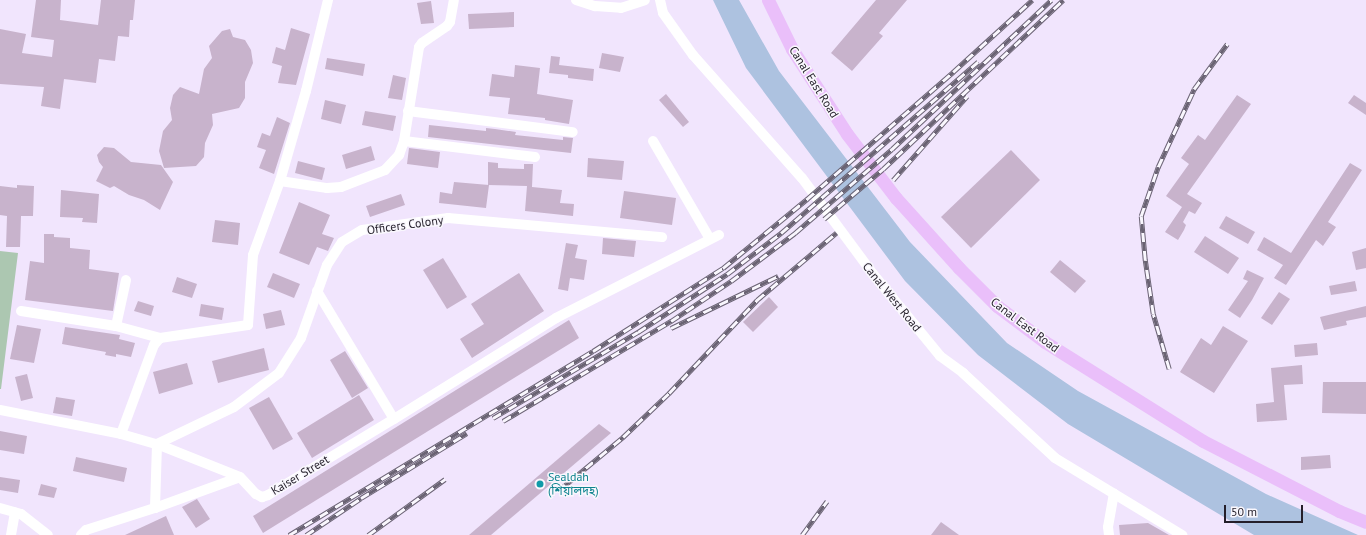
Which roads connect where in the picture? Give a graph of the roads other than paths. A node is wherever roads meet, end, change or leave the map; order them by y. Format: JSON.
{"nodes":[{"id":1,"x":328,"y":0,"type":"edge"},
{"id":2,"x":454,"y":0,"type":"edge"},
{"id":3,"x":576,"y":0,"type":"edge"},
{"id":4,"x":645,"y":0,"type":"edge"},
{"id":5,"x":660,"y":0,"type":"edge"},
{"id":6,"x":768,"y":0,"type":"edge"},
{"id":7,"x":408,"y":111,"type":"junction"},
{"id":8,"x":573,"y":132,"type":"dead end"},
{"id":9,"x":404,"y":140,"type":"junction"},
{"id":10,"x":653,"y":141,"type":"dead end"},
{"id":11,"x":535,"y":157,"type":"dead end"},
{"id":12,"x":280,"y":181,"type":"junction"},
{"id":13,"x":662,"y":237,"type":"dead end"},
{"id":14,"x":126,"y":280,"type":"dead end"},
{"id":15,"x":317,"y":291,"type":"junction"},
{"id":16,"x":21,"y":311,"type":"dead end"},
{"id":17,"x":116,"y":326,"type":"junction"},
{"id":18,"x":160,"y":338,"type":"junction"},
{"id":19,"x":0,"y":410,"type":"edge"},
{"id":20,"x":394,"y":419,"type":"junction"},
{"id":21,"x":121,"y":434,"type":"junction"},
{"id":22,"x":157,"y":444,"type":"junction"},
{"id":23,"x":240,"y":477,"type":"junction"},
{"id":24,"x":1114,"y":494,"type":"junction"},
{"id":25,"x":0,"y":508,"type":"edge"},
{"id":26,"x":155,"y":508,"type":"junction"},
{"id":27,"x":15,"y":512,"type":"junction"},
{"id":28,"x":1366,"y":522,"type":"edge"},
{"id":29,"x":11,"y":535,"type":"edge"},
{"id":30,"x":48,"y":535,"type":"edge"},
{"id":31,"x":81,"y":535,"type":"edge"},
{"id":32,"x":1109,"y":535,"type":"edge"},
{"id":33,"x":1182,"y":535,"type":"edge"}],
"edges":[{"from":1,"to":12,"type":"street"},
{"from":2,"to":7,"type":"street"},
{"from":3,"to":4,"type":"street"},
{"from":5,"to":24,"type":"street","name":"Canal West Road"},
{"from":6,"to":28,"type":"main road","name":"Canal East Road"},
{"from":7,"to":8,"type":"street"},
{"from":7,"to":9,"type":"street"},
{"from":9,"to":11,"type":"street"},
{"from":9,"to":12,"type":"street"},
{"from":10,"to":20,"type":"street","name":"Kaiser Street"},
{"from":12,"to":18,"type":"street"},
{"from":13,"to":15,"type":"street","name":"Officers Colony"},
{"from":14,"to":17,"type":"street"},
{"from":15,"to":20,"type":"street"},
{"from":15,"to":22,"type":"street","name":"Officers Colony"},
{"from":16,"to":17,"type":"street"},
{"from":17,"to":18,"type":"street"},
{"from":18,"to":21,"type":"street"},
{"from":19,"to":21,"type":"street","name":"Kaiser Street"},
{"from":20,"to":23,"type":"street","name":"Kaiser Street"},
{"from":21,"to":22,"type":"street","name":"Kaiser Street"},
{"from":22,"to":23,"type":"street","name":"Kaiser Street"},
{"from":22,"to":26,"type":"street"},
{"from":23,"to":26,"type":"street"},
{"from":24,"to":32,"type":"street"},
{"from":24,"to":33,"type":"street","name":"Canal West Road"},
{"from":25,"to":27,"type":"street"},
{"from":26,"to":31,"type":"street"},
{"from":27,"to":29,"type":"street"},
{"from":27,"to":30,"type":"street"}]}
